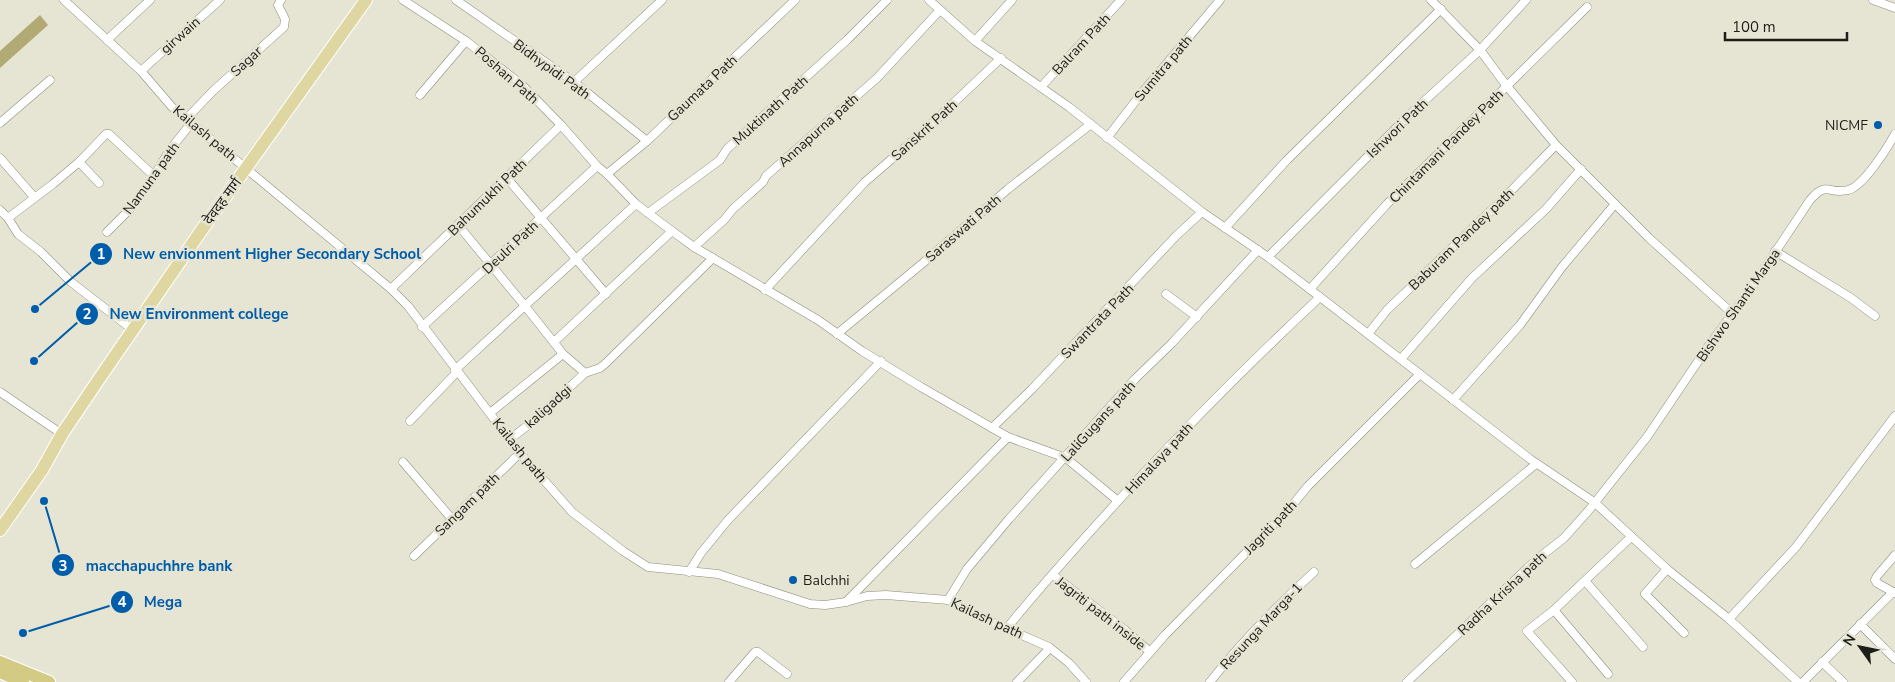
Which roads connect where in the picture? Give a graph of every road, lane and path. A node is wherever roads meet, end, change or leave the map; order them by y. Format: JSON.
{"nodes":[{"id":1,"x":64,"y":0,"type":"edge"},
{"id":2,"x":150,"y":0,"type":"edge"},
{"id":3,"x":220,"y":0,"type":"edge"},
{"id":4,"x":281,"y":0,"type":"edge"},
{"id":5,"x":366,"y":0,"type":"edge"},
{"id":6,"x":403,"y":0,"type":"edge"},
{"id":7,"x":456,"y":0,"type":"edge"},
{"id":8,"x":662,"y":0,"type":"edge"},
{"id":9,"x":795,"y":0,"type":"edge"},
{"id":10,"x":887,"y":0,"type":"edge"},
{"id":11,"x":929,"y":0,"type":"edge"},
{"id":12,"x":1012,"y":0,"type":"edge"},
{"id":13,"x":1120,"y":0,"type":"edge"},
{"id":14,"x":1220,"y":0,"type":"edge"},
{"id":15,"x":1432,"y":0,"type":"edge"},
{"id":16,"x":1526,"y":0,"type":"edge"},
{"id":17,"x":1873,"y":0,"type":"edge"},
{"id":18,"x":1587,"y":7,"type":"dead end"},
{"id":19,"x":1895,"y":8,"type":"edge"},
{"id":20,"x":1441,"y":9,"type":"junction"},
{"id":21,"x":940,"y":10,"type":"junction"},
{"id":22,"x":107,"y":40,"type":"junction"},
{"id":23,"x":466,"y":41,"type":"junction"},
{"id":24,"x":975,"y":41,"type":"junction"},
{"id":25,"x":1480,"y":50,"type":"junction"},
{"id":26,"x":1001,"y":58,"type":"junction"},
{"id":27,"x":141,"y":71,"type":"junction"},
{"id":28,"x":50,"y":80,"type":"dead end"},
{"id":29,"x":574,"y":82,"type":"junction"},
{"id":30,"x":1506,"y":85,"type":"junction"},
{"id":31,"x":1040,"y":87,"type":"junction"},
{"id":32,"x":420,"y":94,"type":"dead end"},
{"id":33,"x":190,"y":120,"type":"junction"},
{"id":34,"x":0,"y":123,"type":"edge"},
{"id":35,"x":1091,"y":124,"type":"junction"},
{"id":36,"x":561,"y":125,"type":"junction"},
{"id":37,"x":1895,"y":134,"type":"edge"},
{"id":38,"x":1107,"y":138,"type":"junction"},
{"id":39,"x":646,"y":140,"type":"junction"},
{"id":40,"x":1893,"y":144,"type":"edge"},
{"id":41,"x":1556,"y":145,"type":"junction"},
{"id":42,"x":0,"y":158,"type":"edge"},
{"id":43,"x":79,"y":162,"type":"junction"},
{"id":44,"x":597,"y":166,"type":"junction"},
{"id":45,"x":246,"y":167,"type":"junction"},
{"id":46,"x":1581,"y":169,"type":"junction"},
{"id":47,"x":607,"y":174,"type":"junction"},
{"id":48,"x":154,"y":176,"type":"junction"},
{"id":49,"x":506,"y":177,"type":"junction"},
{"id":50,"x":99,"y":183,"type":"dead end"},
{"id":51,"x":34,"y":197,"type":"junction"},
{"id":52,"x":636,"y":204,"type":"junction"},
{"id":53,"x":1615,"y":204,"type":"junction"},
{"id":54,"x":0,"y":210,"type":"edge"},
{"id":55,"x":1202,"y":212,"type":"junction"},
{"id":56,"x":648,"y":213,"type":"junction"},
{"id":57,"x":8,"y":218,"type":"junction"},
{"id":58,"x":541,"y":218,"type":"junction"},
{"id":59,"x":458,"y":225,"type":"junction"},
{"id":60,"x":1225,"y":228,"type":"junction"},
{"id":61,"x":672,"y":231,"type":"junction"},
{"id":62,"x":107,"y":232,"type":"dead end"},
{"id":63,"x":694,"y":247,"type":"junction"},
{"id":64,"x":1258,"y":250,"type":"junction"},
{"id":65,"x":1775,"y":251,"type":"junction"},
{"id":66,"x":1268,"y":257,"type":"junction"},
{"id":67,"x":713,"y":258,"type":"junction"},
{"id":68,"x":576,"y":260,"type":"junction"},
{"id":69,"x":492,"y":264,"type":"junction"},
{"id":70,"x":391,"y":289,"type":"junction"},
{"id":71,"x":1310,"y":289,"type":"junction"},
{"id":72,"x":765,"y":290,"type":"junction"},
{"id":73,"x":606,"y":294,"type":"junction"},
{"id":74,"x":1166,"y":294,"type":"dead end"},
{"id":75,"x":1320,"y":297,"type":"junction"},
{"id":76,"x":526,"y":306,"type":"junction"},
{"id":77,"x":1732,"y":314,"type":"junction"},
{"id":78,"x":1875,"y":316,"type":"dead end"},
{"id":79,"x":1197,"y":317,"type":"junction"},
{"id":80,"x":422,"y":327,"type":"junction"},
{"id":81,"x":133,"y":330,"type":"junction"},
{"id":82,"x":837,"y":334,"type":"junction"},
{"id":83,"x":1368,"y":334,"type":"junction"},
{"id":84,"x":554,"y":342,"type":"junction"},
{"id":85,"x":563,"y":354,"type":"junction"},
{"id":86,"x":1401,"y":359,"type":"junction"},
{"id":87,"x":881,"y":361,"type":"junction"},
{"id":88,"x":456,"y":371,"type":"junction"},
{"id":89,"x":585,"y":372,"type":"junction"},
{"id":90,"x":1420,"y":374,"type":"junction"},
{"id":91,"x":0,"y":392,"type":"edge"},
{"id":92,"x":1453,"y":400,"type":"junction"},
{"id":93,"x":490,"y":413,"type":"junction"},
{"id":94,"x":1895,"y":416,"type":"edge"},
{"id":95,"x":410,"y":421,"type":"dead end"},
{"id":96,"x":992,"y":428,"type":"junction"},
{"id":97,"x":62,"y":434,"type":"junction"},
{"id":98,"x":1008,"y":437,"type":"junction"},
{"id":99,"x":510,"y":439,"type":"junction"},
{"id":100,"x":520,"y":452,"type":"junction"},
{"id":101,"x":1066,"y":458,"type":"junction"},
{"id":102,"x":403,"y":462,"type":"dead end"},
{"id":103,"x":1536,"y":464,"type":"junction"},
{"id":104,"x":1118,"y":501,"type":"junction"},
{"id":105,"x":1594,"y":502,"type":"junction"},
{"id":106,"x":452,"y":519,"type":"junction"},
{"id":107,"x":0,"y":530,"type":"edge"},
{"id":108,"x":1631,"y":538,"type":"junction"},
{"id":109,"x":1895,"y":555,"type":"edge"},
{"id":110,"x":414,"y":556,"type":"dead end"},
{"id":111,"x":1415,"y":564,"type":"dead end"},
{"id":112,"x":1667,"y":569,"type":"junction"},
{"id":113,"x":689,"y":572,"type":"junction"},
{"id":114,"x":1314,"y":572,"type":"dead end"},
{"id":115,"x":1053,"y":574,"type":"junction"},
{"id":116,"x":1585,"y":581,"type":"junction"},
{"id":117,"x":1894,"y":592,"type":"edge"},
{"id":118,"x":948,"y":600,"type":"junction"},
{"id":119,"x":846,"y":602,"type":"junction"},
{"id":120,"x":1554,"y":610,"type":"junction"},
{"id":121,"x":1729,"y":619,"type":"junction"},
{"id":122,"x":1860,"y":624,"type":"junction"},
{"id":123,"x":1007,"y":628,"type":"junction"},
{"id":124,"x":1684,"y":633,"type":"dead end"},
{"id":125,"x":1643,"y":647,"type":"dead end"},
{"id":126,"x":1050,"y":648,"type":"junction"},
{"id":127,"x":1150,"y":652,"type":"junction"},
{"id":128,"x":1895,"y":659,"type":"edge"},
{"id":129,"x":0,"y":662,"type":"edge"},
{"id":130,"x":1822,"y":662,"type":"junction"},
{"id":131,"x":0,"y":672,"type":"edge"},
{"id":132,"x":787,"y":674,"type":"dead end"},
{"id":133,"x":1608,"y":674,"type":"dead end"},
{"id":134,"x":23,"y":682,"type":"edge"},
{"id":135,"x":49,"y":682,"type":"edge"},
{"id":136,"x":729,"y":682,"type":"edge"},
{"id":137,"x":1017,"y":682,"type":"edge"},
{"id":138,"x":1086,"y":682,"type":"edge"},
{"id":139,"x":1124,"y":682,"type":"edge"},
{"id":140,"x":1210,"y":682,"type":"edge"},
{"id":141,"x":1406,"y":682,"type":"edge"},
{"id":142,"x":1572,"y":682,"type":"edge"},
{"id":143,"x":1798,"y":682,"type":"edge"},
{"id":144,"x":1802,"y":682,"type":"edge"},
{"id":145,"x":1843,"y":682,"type":"edge"}],
"edges":[{"from":1,"to":22,"type":"street","name":"Kailash path"},
{"from":2,"to":22,"type":"street"},
{"from":3,"to":27,"type":"street","name":"girwain"},
{"from":4,"to":33,"type":"street","name":"Sagar"},
{"from":5,"to":45,"type":"main road","name":"देवदह मार्ग"},
{"from":6,"to":23,"type":"street","name":"Poshan Path"},
{"from":7,"to":29,"type":"street","name":"Bidhypidi Path"},
{"from":8,"to":29,"type":"street"},
{"from":9,"to":39,"type":"street","name":"Gaumata Path"},
{"from":10,"to":56,"type":"street","name":"Muktinath Path"},
{"from":11,"to":21,"type":"street"},
{"from":12,"to":24,"type":"street"},
{"from":13,"to":31,"type":"street","name":"Balram Path"},
{"from":14,"to":38,"type":"street","name":"Sumitra path"},
{"from":15,"to":20,"type":"street"},
{"from":16,"to":25,"type":"street","name":"Ishwori Path"},
{"from":17,"to":19,"type":"street"},
{"from":18,"to":30,"type":"street","name":"Chintamani Pandey Path"},
{"from":20,"to":25,"type":"street"},
{"from":20,"to":60,"type":"street"},
{"from":21,"to":24,"type":"street"},
{"from":21,"to":63,"type":"street","name":"Annapurna path"},
{"from":22,"to":27,"type":"street","name":"Kailash path"},
{"from":23,"to":32,"type":"street"},
{"from":23,"to":36,"type":"street","name":"Poshan Path"},
{"from":24,"to":26,"type":"street"},
{"from":25,"to":30,"type":"street"},
{"from":25,"to":66,"type":"street","name":"Ishwori Path"},
{"from":26,"to":31,"type":"street"},
{"from":26,"to":72,"type":"street","name":"Sanskrit Path"},
{"from":27,"to":33,"type":"street","name":"Kailash path"},
{"from":28,"to":34,"type":"street"},
{"from":29,"to":39,"type":"street","name":"Bidhypidi Path"},
{"from":30,"to":41,"type":"street"},
{"from":30,"to":71,"type":"street","name":"Chintamani Pandey Path"},
{"from":31,"to":35,"type":"street"},
{"from":33,"to":45,"type":"street","name":"Kailash path"},
{"from":33,"to":48,"type":"street","name":"Namuna path"},
{"from":35,"to":38,"type":"street"},
{"from":35,"to":82,"type":"street","name":"Saraswati Path"},
{"from":36,"to":44,"type":"street","name":"Poshan Path"},
{"from":36,"to":49,"type":"street","name":"Bahumukhi Path"},
{"from":37,"to":40,"type":"street","name":"Bishwo Shanti Marga"},
{"from":38,"to":55,"type":"street"},
{"from":39,"to":47,"type":"street","name":"Gaumata Path"},
{"from":40,"to":65,"type":"street","name":"Bishwo Shanti Marga"},
{"from":41,"to":46,"type":"street"},
{"from":41,"to":83,"type":"street","name":"Baburam Pandey path"},
{"from":42,"to":51,"type":"street"},
{"from":43,"to":48,"type":"street"},
{"from":43,"to":50,"type":"street"},
{"from":43,"to":51,"type":"street"},
{"from":44,"to":47,"type":"street","name":"Poshan Path"},
{"from":44,"to":58,"type":"street","name":"Deulri Path"},
{"from":45,"to":70,"type":"street","name":"Kailash path"},
{"from":45,"to":81,"type":"main road","name":"देवदह मार्ग"},
{"from":46,"to":53,"type":"street"},
{"from":46,"to":86,"type":"street"},
{"from":47,"to":52,"type":"street","name":"Poshan Path"},
{"from":48,"to":62,"type":"street","name":"Namuna path"},
{"from":49,"to":58,"type":"street"},
{"from":49,"to":59,"type":"street","name":"Bahumukhi Path"},
{"from":51,"to":57,"type":"street"},
{"from":52,"to":56,"type":"street","name":"Poshan Path"},
{"from":52,"to":68,"type":"street"},
{"from":53,"to":77,"type":"street"},
{"from":53,"to":92,"type":"street"},
{"from":54,"to":57,"type":"street"},
{"from":55,"to":60,"type":"street"},
{"from":55,"to":96,"type":"street","name":"Swantrata Path"},
{"from":56,"to":61,"type":"street","name":"Poshan Path"},
{"from":57,"to":81,"type":"street"},
{"from":58,"to":68,"type":"street"},
{"from":58,"to":69,"type":"street","name":"Deulri Path"},
{"from":59,"to":69,"type":"street"},
{"from":59,"to":70,"type":"street","name":"Bahumukhi Path"},
{"from":60,"to":64,"type":"street"},
{"from":61,"to":63,"type":"street","name":"Poshan Path"},
{"from":61,"to":73,"type":"street"},
{"from":63,"to":67,"type":"street","name":"Poshan Path"},
{"from":64,"to":66,"type":"street"},
{"from":64,"to":79,"type":"street","name":"LaliGugans path"},
{"from":65,"to":77,"type":"street","name":"Bishwo Shanti Marga"},
{"from":65,"to":78,"type":"street"},
{"from":66,"to":71,"type":"street"},
{"from":67,"to":72,"type":"street","name":"Poshan Path"},
{"from":67,"to":89,"type":"street","name":"kaligadgi"},
{"from":68,"to":73,"type":"street"},
{"from":68,"to":76,"type":"street"},
{"from":69,"to":76,"type":"street"},
{"from":69,"to":80,"type":"street","name":"Deulri Path"},
{"from":70,"to":80,"type":"street","name":"Kailash path"},
{"from":71,"to":75,"type":"street"},
{"from":72,"to":82,"type":"street","name":"Poshan Path"},
{"from":73,"to":84,"type":"street"},
{"from":74,"to":79,"type":"street"},
{"from":75,"to":83,"type":"street"},
{"from":75,"to":104,"type":"street","name":"Himalaya path"},
{"from":76,"to":84,"type":"street"},
{"from":76,"to":88,"type":"street"},
{"from":77,"to":105,"type":"street","name":"Bishwo Shanti Marga"},
{"from":79,"to":101,"type":"street","name":"LaliGugans path"},
{"from":80,"to":88,"type":"street","name":"Kailash path"},
{"from":81,"to":97,"type":"main road","name":"देवदह मार्ग"},
{"from":82,"to":87,"type":"street","name":"Poshan Path"},
{"from":83,"to":86,"type":"street"},
{"from":84,"to":85,"type":"street"},
{"from":85,"to":89,"type":"street"},
{"from":85,"to":93,"type":"street"},
{"from":86,"to":90,"type":"street"},
{"from":87,"to":96,"type":"street","name":"Poshan Path"},
{"from":87,"to":113,"type":"street"},
{"from":88,"to":93,"type":"street","name":"Kailash path"},
{"from":88,"to":95,"type":"street"},
{"from":89,"to":99,"type":"street","name":"kaligadgi"},
{"from":90,"to":92,"type":"street"},
{"from":90,"to":127,"type":"street","name":"Jagriti path"},
{"from":91,"to":97,"type":"street"},
{"from":92,"to":103,"type":"street"},
{"from":93,"to":99,"type":"street","name":"Kailash path"},
{"from":94,"to":121,"type":"street"},
{"from":96,"to":98,"type":"street","name":"Poshan Path"},
{"from":97,"to":107,"type":"main road","name":"देवदह मार्ग"},
{"from":98,"to":101,"type":"street","name":"Poshan Path"},
{"from":98,"to":119,"type":"street"},
{"from":99,"to":100,"type":"street","name":"Kailash path"},
{"from":100,"to":106,"type":"street","name":"Sangam path"},
{"from":100,"to":113,"type":"street","name":"Kailash path"},
{"from":101,"to":104,"type":"street","name":"Poshan Path"},
{"from":101,"to":118,"type":"street","name":"LaliGugans path"},
{"from":102,"to":106,"type":"street"},
{"from":103,"to":105,"type":"street"},
{"from":103,"to":111,"type":"street"},
{"from":104,"to":115,"type":"street","name":"Himalaya path"},
{"from":105,"to":108,"type":"street"},
{"from":105,"to":141,"type":"street","name":"Radha Krisha path"},
{"from":106,"to":110,"type":"street","name":"Sangam path"},
{"from":108,"to":112,"type":"street"},
{"from":108,"to":116,"type":"street"},
{"from":109,"to":117,"type":"street"},
{"from":112,"to":121,"type":"street"},
{"from":112,"to":124,"type":"street"},
{"from":113,"to":119,"type":"street","name":"Kailash path"},
{"from":114,"to":140,"type":"street","name":"Resunga Marga-1"},
{"from":115,"to":123,"type":"street","name":"Himalaya path"},
{"from":115,"to":127,"type":"street","name":"Jagriti path inside"},
{"from":116,"to":120,"type":"street"},
{"from":116,"to":125,"type":"street"},
{"from":117,"to":122,"type":"street"},
{"from":118,"to":119,"type":"street","name":"Kailash path"},
{"from":118,"to":123,"type":"street","name":"Kailash path"},
{"from":120,"to":133,"type":"street"},
{"from":120,"to":142,"type":"street"},
{"from":121,"to":143,"type":"street"},
{"from":122,"to":128,"type":"street"},
{"from":122,"to":130,"type":"street"},
{"from":123,"to":126,"type":"street","name":"Kailash path"},
{"from":126,"to":137,"type":"street"},
{"from":126,"to":138,"type":"street","name":"Kailash path"},
{"from":127,"to":139,"type":"street","name":"Jagriti path"},
{"from":129,"to":135,"type":"highway"},
{"from":130,"to":144,"type":"street"},
{"from":130,"to":145,"type":"street"},
{"from":131,"to":134,"type":"highway"},
{"from":132,"to":136,"type":"street"}]}
